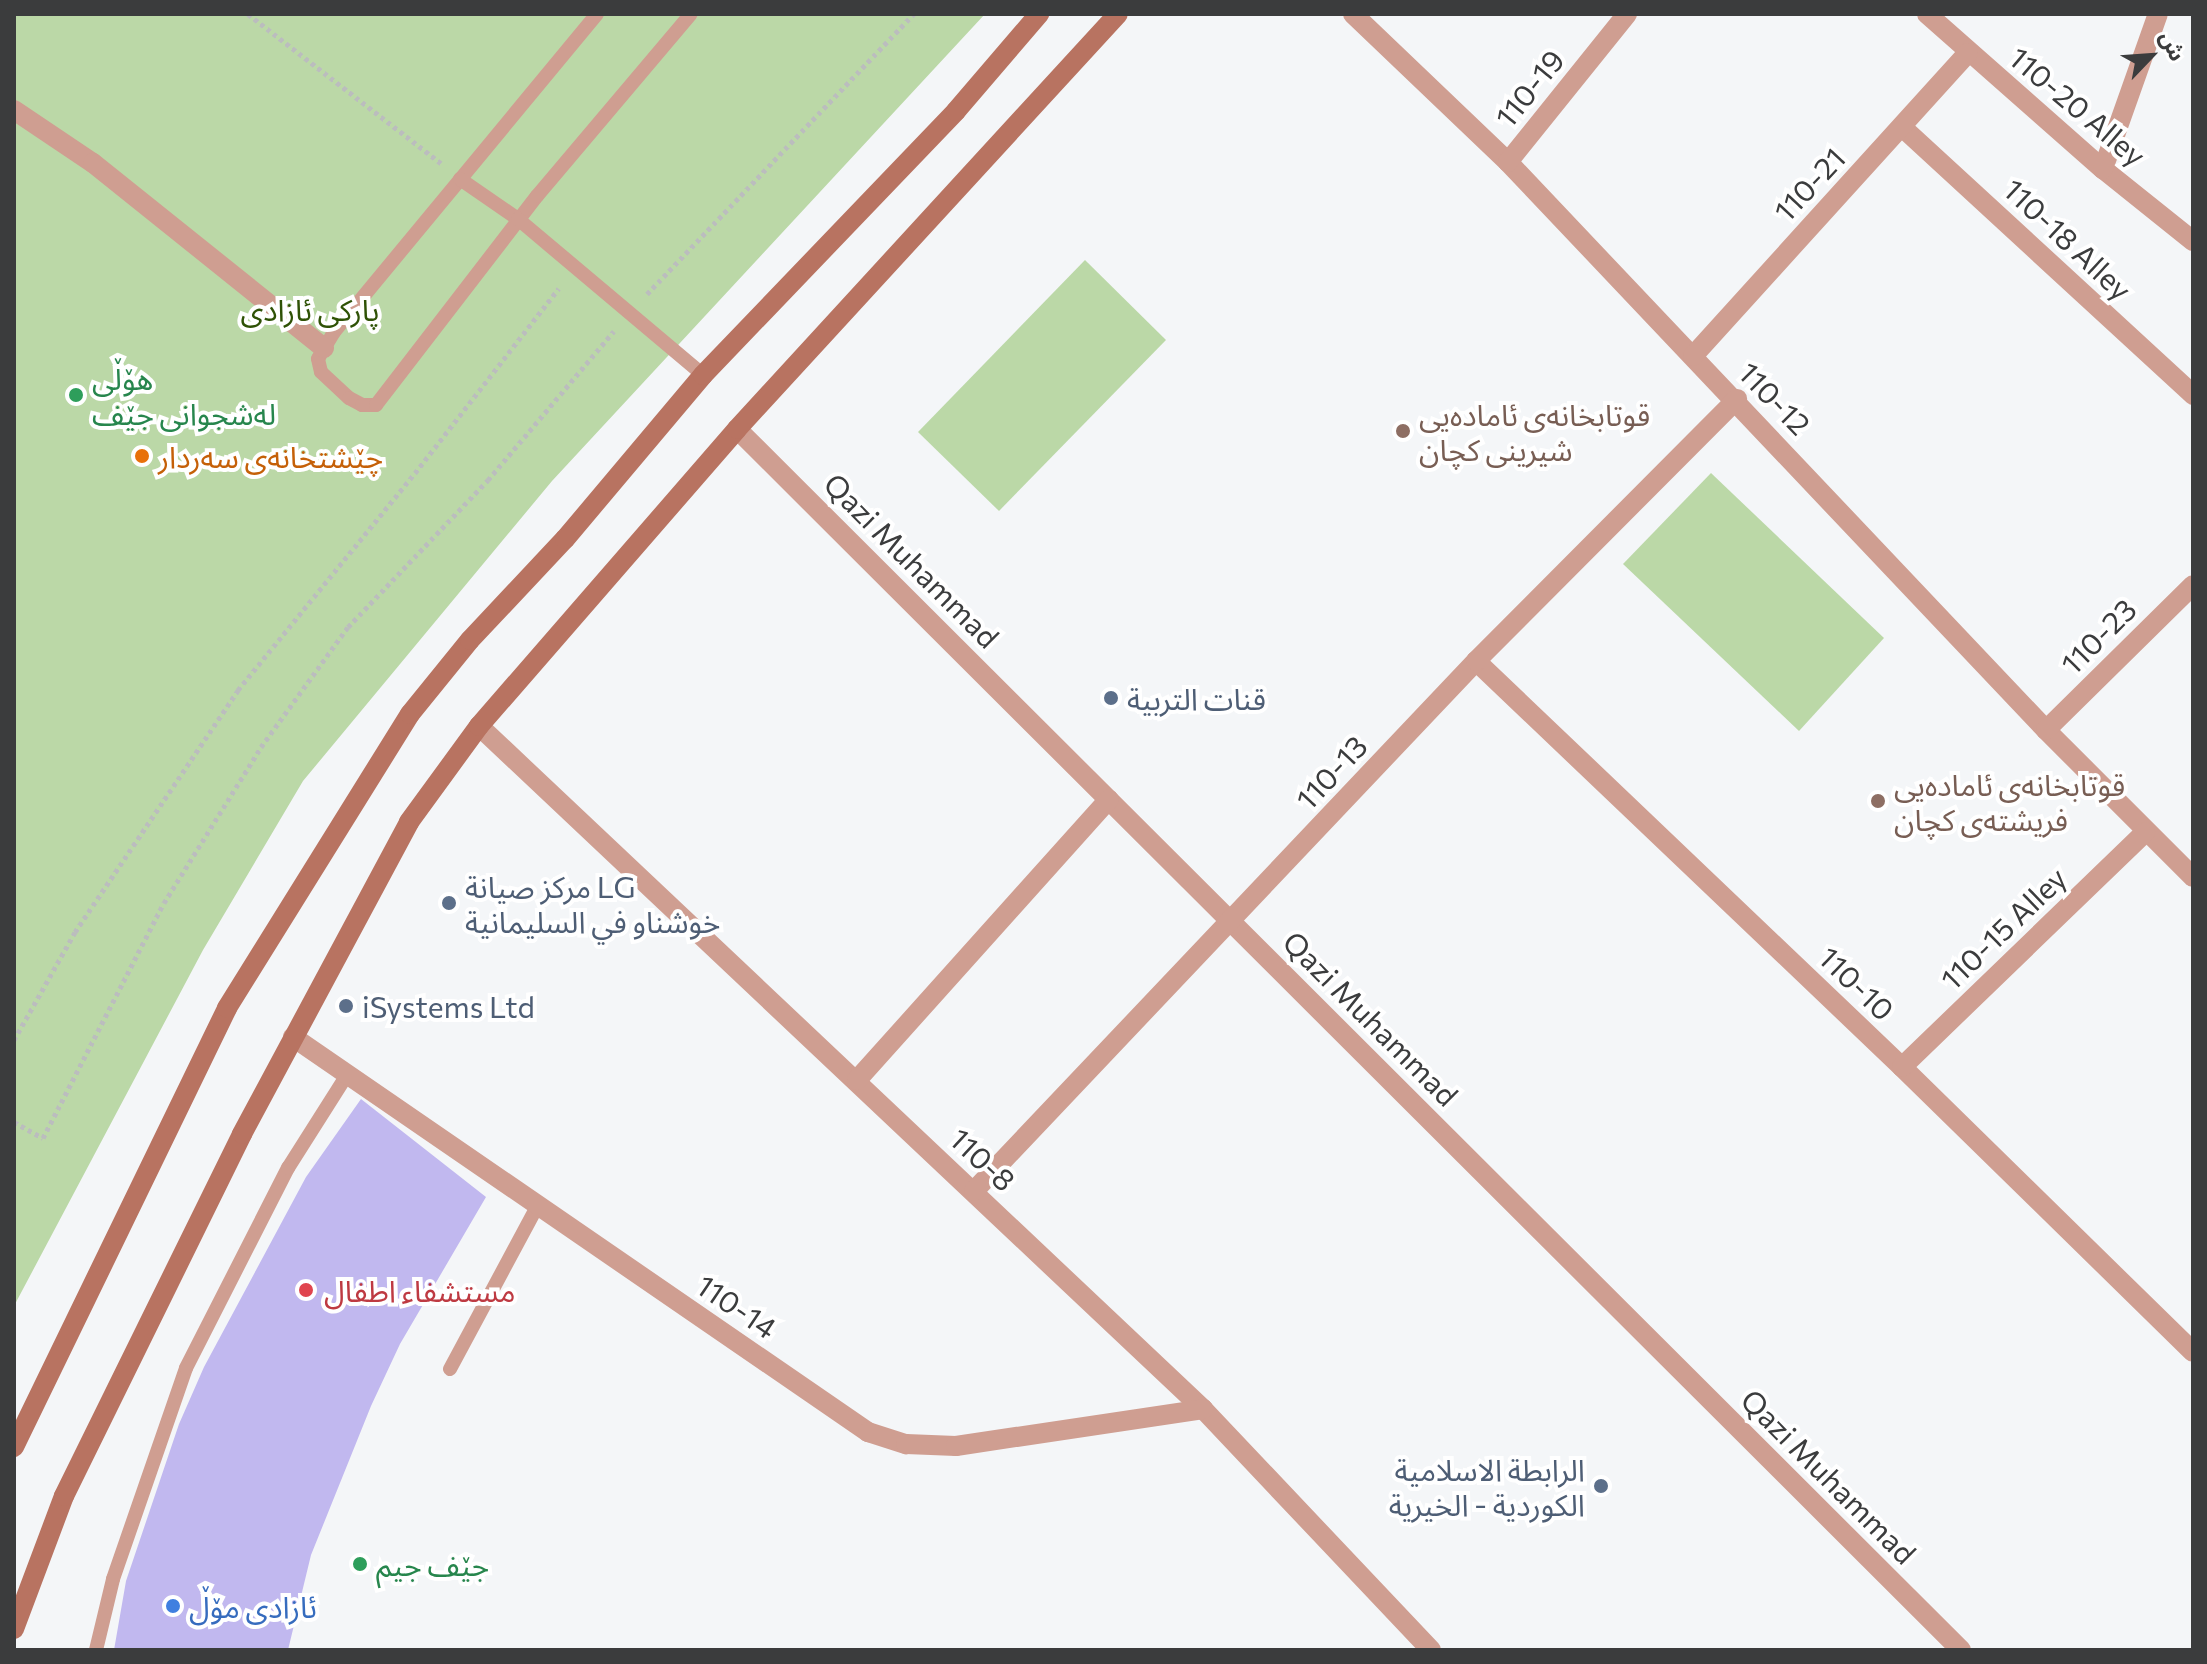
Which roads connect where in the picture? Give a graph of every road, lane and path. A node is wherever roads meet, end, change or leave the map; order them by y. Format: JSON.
{"nodes":[{"id":1,"x":248,"y":14,"type":"edge"},
{"id":2,"x":597,"y":14,"type":"edge"},
{"id":3,"x":691,"y":14,"type":"edge"},
{"id":4,"x":914,"y":14,"type":"edge"},
{"id":5,"x":1039,"y":14,"type":"edge"},
{"id":6,"x":1118,"y":14,"type":"edge"},
{"id":7,"x":1353,"y":14,"type":"edge"},
{"id":8,"x":1627,"y":14,"type":"edge"},
{"id":9,"x":1927,"y":14,"type":"edge"},
{"id":10,"x":2158,"y":14,"type":"edge"},
{"id":11,"x":1968,"y":53,"type":"junction"},
{"id":12,"x":14,"y":110,"type":"edge"},
{"id":13,"x":1902,"y":127,"type":"junction"},
{"id":14,"x":1508,"y":162,"type":"junction"},
{"id":15,"x":2103,"y":169,"type":"junction"},
{"id":16,"x":460,"y":179,"type":"junction"},
{"id":17,"x":518,"y":219,"type":"junction"},
{"id":18,"x":2193,"y":241,"type":"edge"},
{"id":19,"x":575,"y":268,"type":"junction"},
{"id":20,"x":629,"y":313,"type":"junction"},
{"id":21,"x":324,"y":348,"type":"junction"},
{"id":22,"x":1693,"y":356,"type":"junction"},
{"id":23,"x":703,"y":375,"type":"junction"},
{"id":24,"x":2193,"y":395,"type":"edge"},
{"id":25,"x":1737,"y":399,"type":"junction"},
{"id":26,"x":737,"y":429,"type":"junction"},
{"id":27,"x":2193,"y":585,"type":"edge"},
{"id":28,"x":1476,"y":661,"type":"junction"},
{"id":29,"x":479,"y":726,"type":"junction"},
{"id":30,"x":2046,"y":730,"type":"junction"},
{"id":31,"x":1109,"y":799,"type":"junction"},
{"id":32,"x":2145,"y":832,"type":"junction"},
{"id":33,"x":2193,"y":877,"type":"edge"},
{"id":34,"x":1232,"y":922,"type":"junction"},
{"id":35,"x":293,"y":1037,"type":"junction"},
{"id":36,"x":14,"y":1040,"type":"edge"},
{"id":37,"x":1902,"y":1067,"type":"junction"},
{"id":38,"x":347,"y":1075,"type":"junction"},
{"id":39,"x":857,"y":1080,"type":"junction"},
{"id":40,"x":14,"y":1122,"type":"edge"},
{"id":41,"x":974,"y":1191,"type":"junction"},
{"id":42,"x":537,"y":1207,"type":"junction"},
{"id":43,"x":2193,"y":1352,"type":"edge"},
{"id":44,"x":450,"y":1369,"type":"dead end"},
{"id":45,"x":1203,"y":1409,"type":"junction"},
{"id":46,"x":14,"y":1447,"type":"edge"},
{"id":47,"x":14,"y":1629,"type":"edge"},
{"id":48,"x":96,"y":1650,"type":"edge"},
{"id":49,"x":1431,"y":1650,"type":"edge"},
{"id":50,"x":1961,"y":1650,"type":"edge"}],
"edges":[{"from":1,"to":16,"type":"path"},
{"from":2,"to":16,"type":"lane"},
{"from":3,"to":17,"type":"lane"},
{"from":4,"to":20,"type":"path"},
{"from":5,"to":23,"type":"main road"},
{"from":6,"to":26,"type":"main road"},
{"from":7,"to":14,"type":"street","name":"110-12"},
{"from":8,"to":14,"type":"street","name":"110-19"},
{"from":9,"to":11,"type":"street","name":"110-20 Alley"},
{"from":10,"to":15,"type":"street"},
{"from":11,"to":13,"type":"street","name":"110-21"},
{"from":11,"to":15,"type":"street","name":"110-20 Alley"},
{"from":12,"to":21,"type":"street"},
{"from":13,"to":22,"type":"street","name":"110-21"},
{"from":13,"to":24,"type":"street","name":"110-18 Alley"},
{"from":14,"to":22,"type":"street","name":"110-12"},
{"from":15,"to":18,"type":"street","name":"110-20 Alley"},
{"from":16,"to":17,"type":"lane"},
{"from":16,"to":21,"type":"lane"},
{"from":17,"to":19,"type":"lane"},
{"from":17,"to":21,"type":"lane"},
{"from":19,"to":20,"type":"lane"},
{"from":19,"to":36,"type":"path"},
{"from":20,"to":23,"type":"lane"},
{"from":20,"to":40,"type":"path"},
{"from":22,"to":25,"type":"street","name":"110-12"},
{"from":23,"to":46,"type":"main road"},
{"from":25,"to":28,"type":"street","name":"110-13"},
{"from":25,"to":30,"type":"street","name":"110-12"},
{"from":26,"to":29,"type":"main road"},
{"from":26,"to":31,"type":"street","name":"Qazi Muhammad"},
{"from":27,"to":30,"type":"street","name":"110-23"},
{"from":28,"to":34,"type":"street","name":"110-13"},
{"from":28,"to":37,"type":"street","name":"110-10"},
{"from":29,"to":35,"type":"main road"},
{"from":29,"to":39,"type":"street","name":"110-8"},
{"from":30,"to":32,"type":"street","name":"110-12"},
{"from":31,"to":34,"type":"street","name":"Qazi Muhammad"},
{"from":31,"to":39,"type":"street"},
{"from":32,"to":33,"type":"street","name":"110-12"},
{"from":32,"to":37,"type":"street","name":"110-15 Alley"},
{"from":34,"to":41,"type":"street","name":"110-13"},
{"from":34,"to":50,"type":"street","name":"Qazi Muhammad"},
{"from":35,"to":38,"type":"street","name":"110-14"},
{"from":35,"to":47,"type":"main road"},
{"from":37,"to":43,"type":"street","name":"110-10"},
{"from":38,"to":42,"type":"street","name":"110-14"},
{"from":38,"to":48,"type":"lane"},
{"from":39,"to":41,"type":"street","name":"110-8"},
{"from":41,"to":45,"type":"street","name":"110-8"},
{"from":42,"to":44,"type":"lane"},
{"from":42,"to":45,"type":"street","name":"110-14"},
{"from":45,"to":49,"type":"street","name":"110-8"}]}
